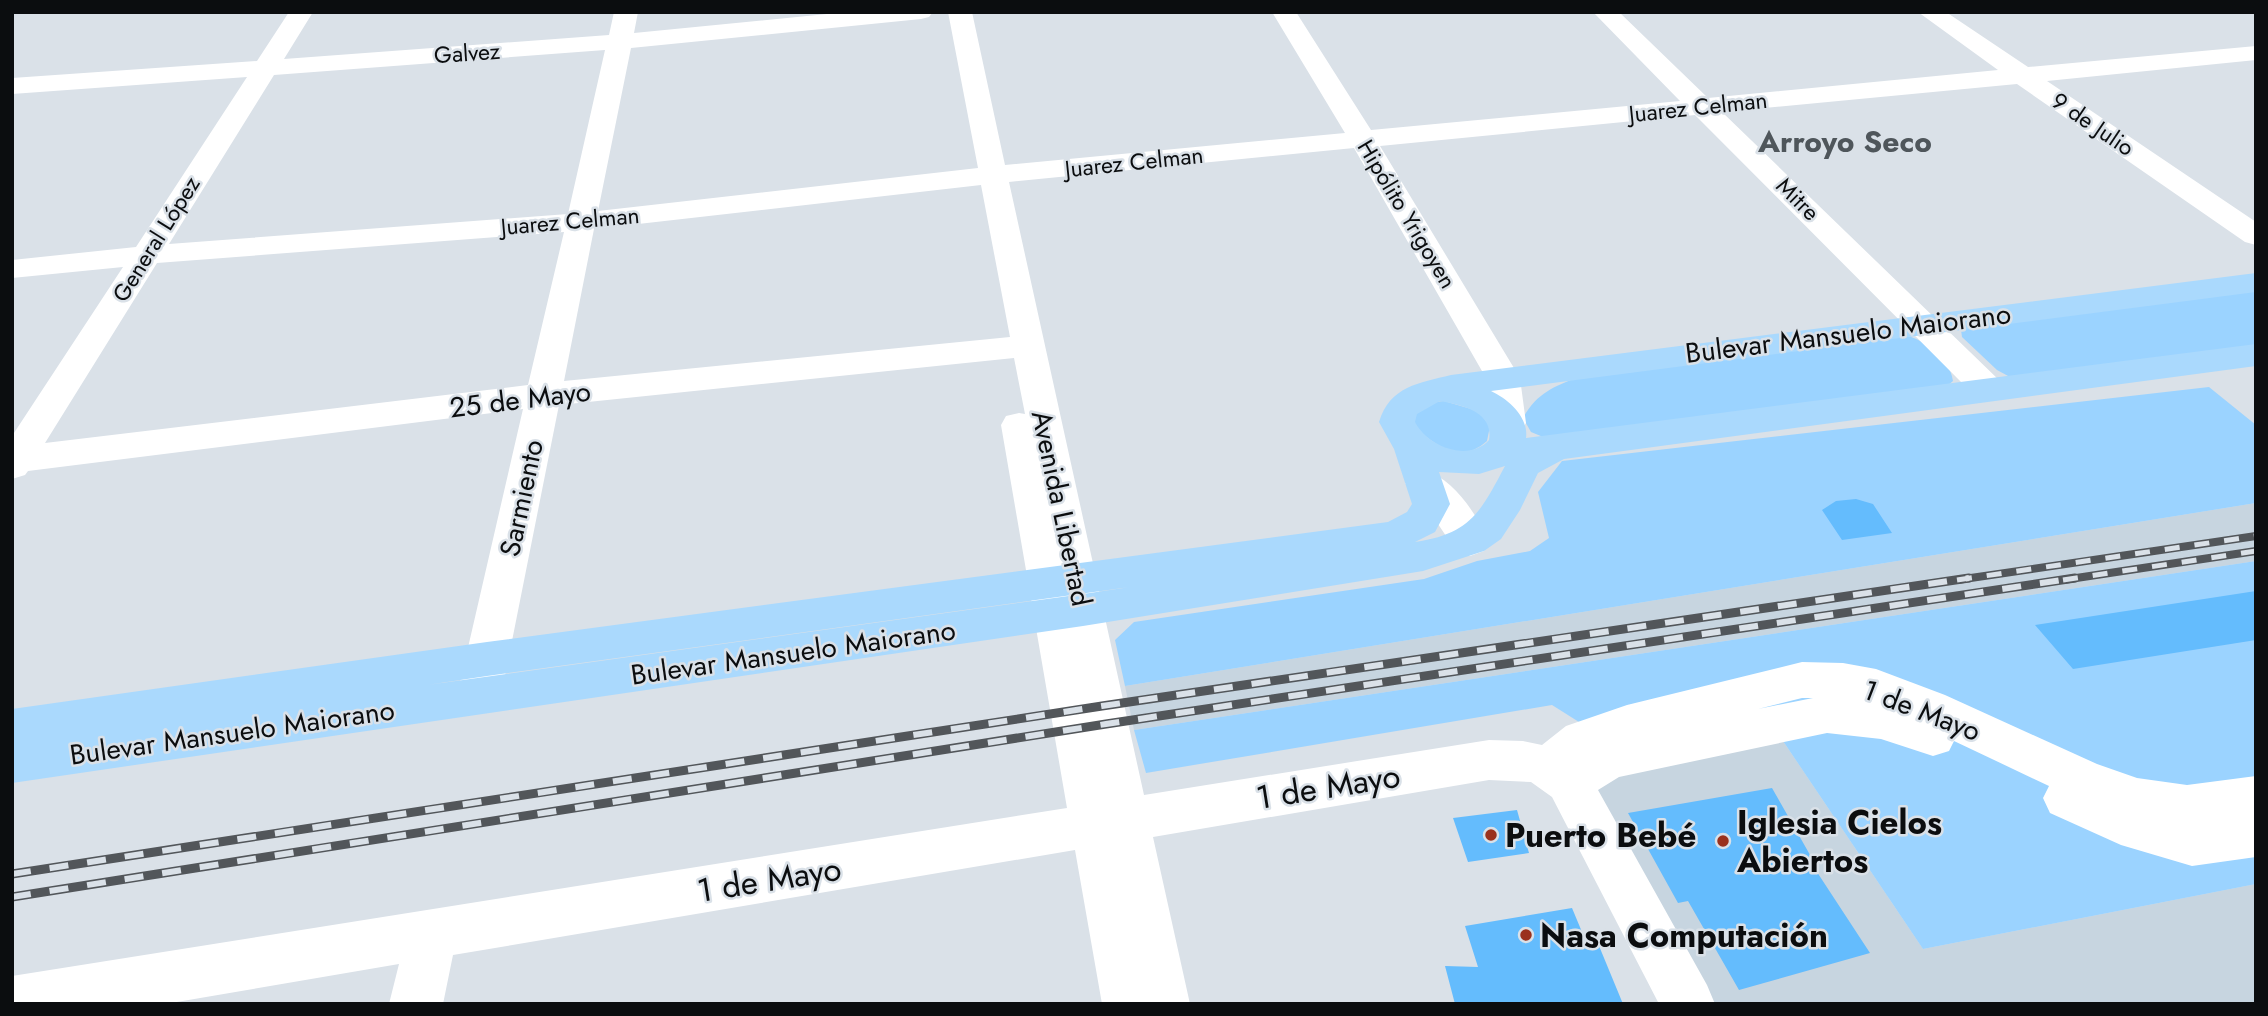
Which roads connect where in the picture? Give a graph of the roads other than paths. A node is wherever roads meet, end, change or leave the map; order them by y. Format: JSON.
{"nodes":[{"id":1,"x":301,"y":12,"type":"edge"},
{"id":2,"x":921,"y":12,"type":"edge"},
{"id":3,"x":945,"y":12,"type":"edge"},
{"id":4,"x":960,"y":12,"type":"edge"},
{"id":5,"x":1284,"y":12,"type":"edge"},
{"id":6,"x":1605,"y":12,"type":"edge"},
{"id":7,"x":1930,"y":12,"type":"edge"},
{"id":8,"x":622,"y":27,"type":"edge"},
{"id":9,"x":2256,"y":53,"type":"edge"},
{"id":10,"x":266,"y":67,"type":"junction"},
{"id":11,"x":2020,"y":74,"type":"junction"},
{"id":12,"x":12,"y":86,"type":"edge"},
{"id":13,"x":1704,"y":107,"type":"junction"},
{"id":14,"x":1363,"y":140,"type":"junction"},
{"id":15,"x":984,"y":176,"type":"junction"},
{"id":16,"x":580,"y":222,"type":"junction"},
{"id":17,"x":2256,"y":236,"type":"edge"},
{"id":18,"x":146,"y":255,"type":"junction"},
{"id":19,"x":12,"y":270,"type":"edge"},
{"id":20,"x":2256,"y":282,"type":"edge"},
{"id":21,"x":1924,"y":323,"type":"junction"},
{"id":22,"x":1017,"y":348,"type":"junction"},
{"id":23,"x":2256,"y":355,"type":"edge"},
{"id":24,"x":1503,"y":378,"type":"junction"},
{"id":25,"x":1988,"y":388,"type":"junction"},
{"id":26,"x":1441,"y":390,"type":"junction"},
{"id":27,"x":543,"y":395,"type":"junction"},
{"id":28,"x":1503,"y":443,"type":"junction"},
{"id":29,"x":1411,"y":445,"type":"junction"},
{"id":30,"x":1556,"y":447,"type":"junction"},
{"id":31,"x":14,"y":462,"type":"edge"},
{"id":32,"x":1424,"y":483,"type":"junction"},
{"id":33,"x":1507,"y":496,"type":"junction"},
{"id":34,"x":1470,"y":541,"type":"junction"},
{"id":35,"x":1065,"y":596,"type":"junction"},
{"id":36,"x":483,"y":678,"type":"junction"},
{"id":37,"x":12,"y":728,"type":"edge"},
{"id":38,"x":12,"y":763,"type":"edge"},
{"id":39,"x":1548,"y":770,"type":"junction"},
{"id":40,"x":2256,"y":797,"type":"edge"},
{"id":41,"x":1110,"y":822,"type":"junction"},
{"id":42,"x":2256,"y":835,"type":"edge"},
{"id":43,"x":432,"y":934,"type":"junction"},
{"id":44,"x":12,"y":1003,"type":"edge"},
{"id":45,"x":416,"y":1004,"type":"edge"},
{"id":46,"x":1129,"y":1004,"type":"edge"},
{"id":47,"x":1163,"y":1004,"type":"edge"},
{"id":48,"x":1688,"y":1004,"type":"edge"}],
"edges":[{"from":1,"to":10,"type":"street","name":"General López"},
{"from":2,"to":8,"type":"street","name":"Galvez"},
{"from":3,"to":15,"type":"street","name":"Avenida Libertad"},
{"from":4,"to":15,"type":"street","name":"Avenida Libertad"},
{"from":5,"to":14,"type":"street","name":"Hipólito Yrigoyen"},
{"from":6,"to":13,"type":"street","name":"Mitre"},
{"from":7,"to":11,"type":"street","name":"9 de Julio"},
{"from":8,"to":10,"type":"street","name":"Galvez"},
{"from":8,"to":16,"type":"street","name":"Sarmiento"},
{"from":9,"to":11,"type":"street","name":"Juarez Celman"},
{"from":10,"to":12,"type":"street","name":"Galvez"},
{"from":10,"to":18,"type":"street","name":"General López"},
{"from":11,"to":13,"type":"street","name":"Juarez Celman"},
{"from":11,"to":17,"type":"street","name":"9 de Julio"},
{"from":13,"to":14,"type":"street","name":"Juarez Celman"},
{"from":13,"to":21,"type":"street","name":"Mitre"},
{"from":14,"to":15,"type":"street","name":"Juarez Celman"},
{"from":14,"to":24,"type":"street","name":"Hipólito Yrigoyen"},
{"from":15,"to":16,"type":"street","name":"Juarez Celman"},
{"from":15,"to":22,"type":"street","name":"Avenida Libertad"},
{"from":16,"to":18,"type":"street","name":"Juarez Celman"},
{"from":16,"to":27,"type":"street","name":"Sarmiento"},
{"from":18,"to":19,"type":"street","name":"Juarez Celman"},
{"from":18,"to":31,"type":"street","name":"General López"},
{"from":20,"to":21,"type":"main road","name":"Bulevar Mansuelo Maiorano"},
{"from":21,"to":24,"type":"main road","name":"Bulevar Mansuelo Maiorano"},
{"from":21,"to":25,"type":"street","name":"Mitre"},
{"from":22,"to":27,"type":"street","name":"25 de Mayo"},
{"from":22,"to":35,"type":"street","name":"Avenida Libertad"},
{"from":23,"to":25,"type":"main road"},
{"from":24,"to":26,"type":"main road","name":"Bulevar Mansuelo Maiorano"},
{"from":24,"to":28,"type":"street","name":"Hipólito Yrigoyen"},
{"from":25,"to":30,"type":"main road"},
{"from":26,"to":28,"type":"main road","name":"Bulevar Mansuelo Maiorano"},
{"from":26,"to":29,"type":"main road","name":"Bulevar Mansuelo Maiorano"},
{"from":27,"to":31,"type":"street","name":"25 de Mayo"},
{"from":27,"to":36,"type":"street","name":"Sarmiento"},
{"from":28,"to":29,"type":"main road"},
{"from":28,"to":30,"type":"main road"},
{"from":28,"to":33,"type":"main road"},
{"from":29,"to":32,"type":"main road","name":"Bulevar Mansuelo Maiorano"},
{"from":30,"to":33,"type":"main road","name":"Bulevar Mansuelo Maiorano"},
{"from":32,"to":34,"type":"street"},
{"from":32,"to":35,"type":"main road","name":"Bulevar Mansuelo Maiorano"},
{"from":33,"to":34,"type":"main road","name":"Bulevar Mansuelo Maiorano"},
{"from":34,"to":35,"type":"main road","name":"Bulevar Mansuelo Maiorano"},
{"from":35,"to":36,"type":"main road","name":"Bulevar Mansuelo Maiorano"},
{"from":35,"to":41,"type":"street","name":"Avenida Libertad"},
{"from":36,"to":37,"type":"main road","name":"Bulevar Mansuelo Maiorano"},
{"from":36,"to":38,"type":"main road","name":"Bulevar Mansuelo Maiorano"},
{"from":39,"to":40,"type":"street","name":"1 de Mayo"},
{"from":39,"to":41,"type":"street","name":"1 de Mayo"},
{"from":39,"to":42,"type":"street","name":"1 de Mayo"},
{"from":39,"to":48,"type":"street"},
{"from":41,"to":43,"type":"street","name":"1 de Mayo"},
{"from":41,"to":46,"type":"street","name":"Avenida Libertad"},
{"from":41,"to":47,"type":"street","name":"Avenida Libertad"},
{"from":43,"to":44,"type":"street","name":"1 de Mayo"},
{"from":43,"to":45,"type":"street"}]}
